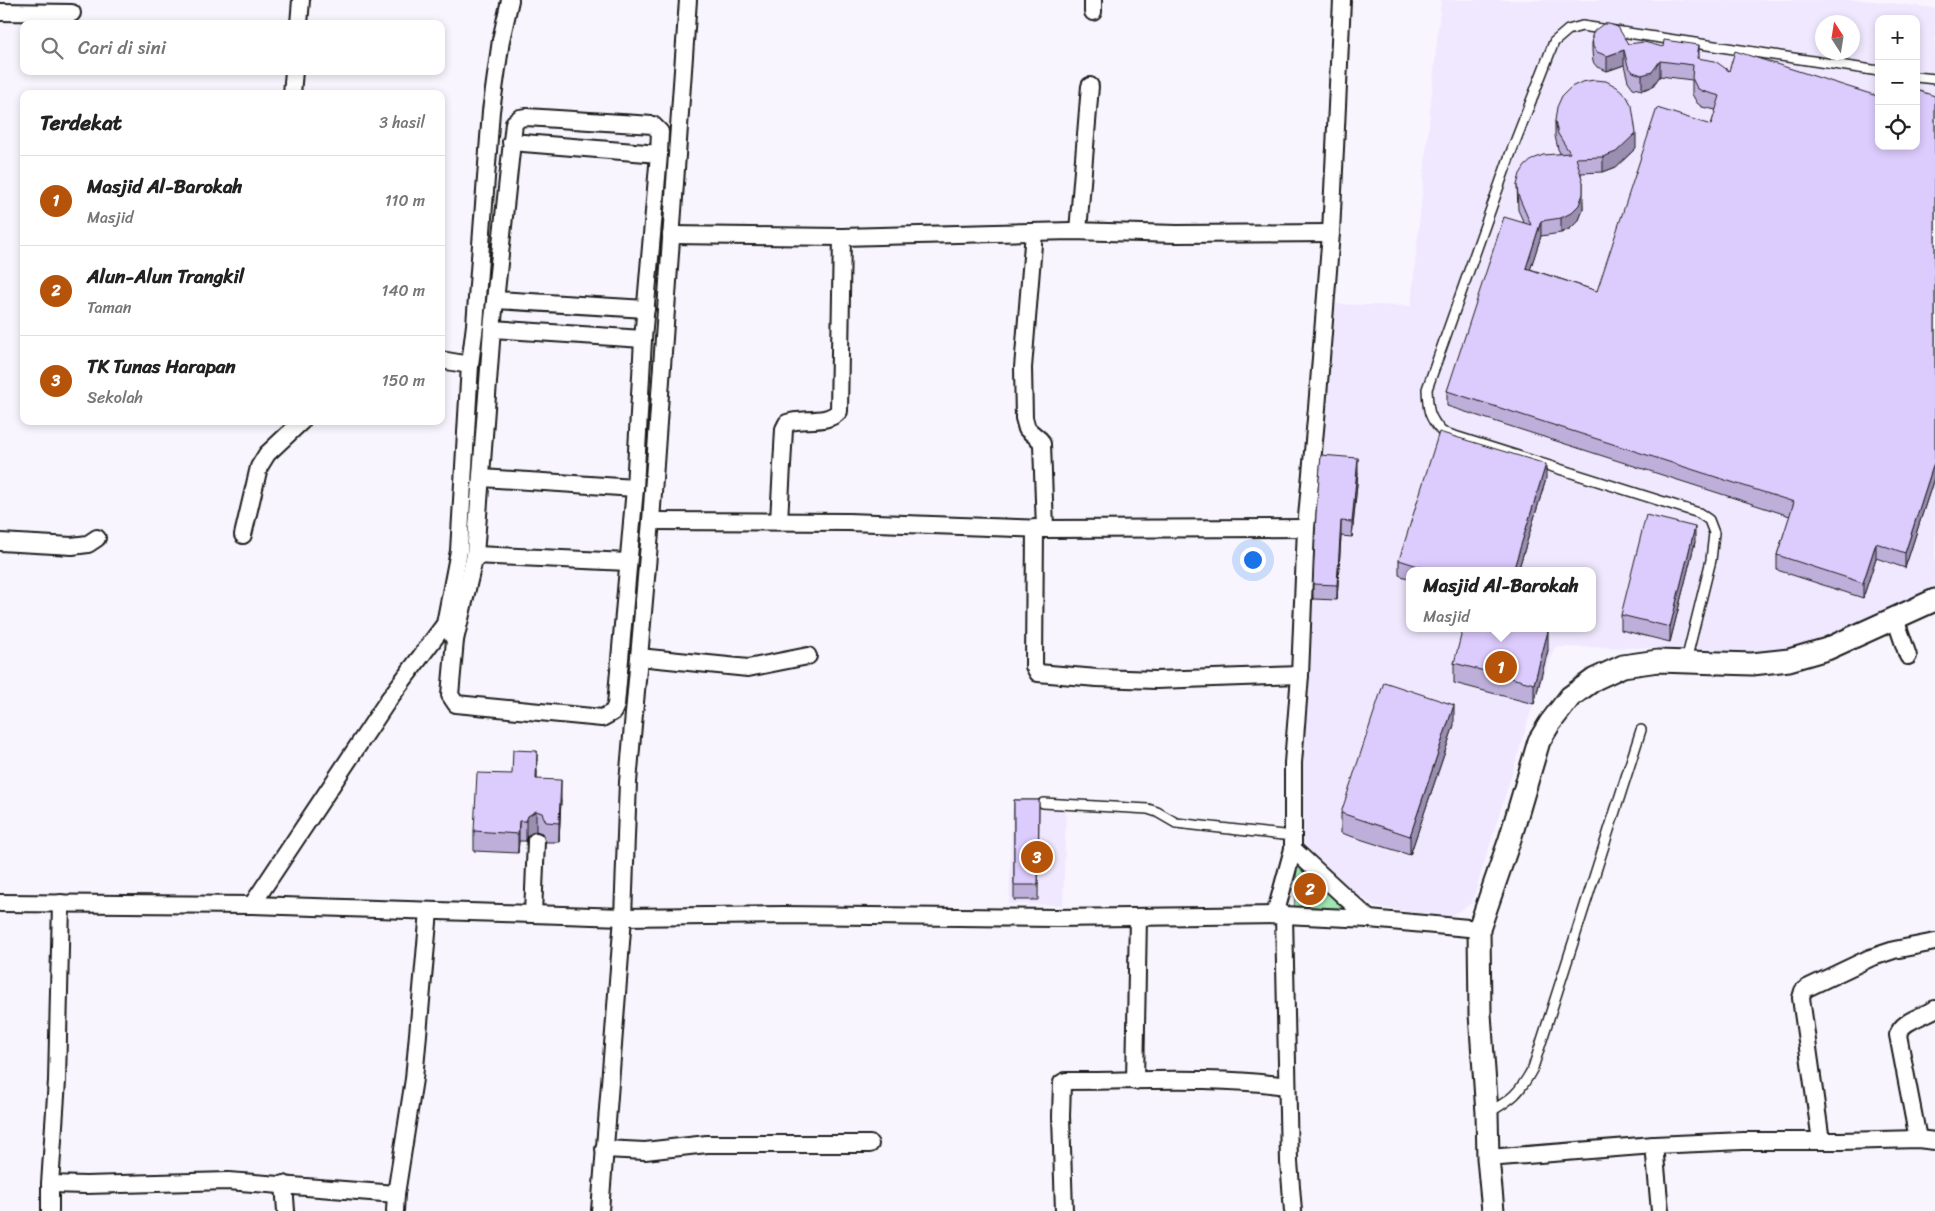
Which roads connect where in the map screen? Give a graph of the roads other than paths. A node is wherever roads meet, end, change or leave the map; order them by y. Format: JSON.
{"nodes":[{"id":1,"x":301,"y":0,"type":"edge"},
{"id":2,"x":510,"y":0,"type":"edge"},
{"id":3,"x":688,"y":0,"type":"edge"},
{"id":4,"x":1342,"y":0,"type":"edge"},
{"id":5,"x":0,"y":12,"type":"edge"},
{"id":6,"x":72,"y":13,"type":"dead end"},
{"id":7,"x":299,"y":20,"type":"edge"},
{"id":8,"x":1875,"y":70,"type":"edge"},
{"id":9,"x":294,"y":75,"type":"edge"},
{"id":10,"x":1920,"y":77,"type":"edge"},
{"id":11,"x":1935,"y":79,"type":"edge"},
{"id":12,"x":1090,"y":86,"type":"dead end"},
{"id":13,"x":292,"y":90,"type":"edge"},
{"id":14,"x":511,"y":142,"type":"junction"},
{"id":15,"x":659,"y":154,"type":"junction"},
{"id":16,"x":1078,"y":231,"type":"junction"},
{"id":17,"x":1034,"y":232,"type":"junction"},
{"id":18,"x":1331,"y":233,"type":"junction"},
{"id":19,"x":671,"y":235,"type":"junction"},
{"id":20,"x":842,"y":237,"type":"junction"},
{"id":21,"x":496,"y":300,"type":"junction"},
{"id":22,"x":646,"y":309,"type":"junction"},
{"id":23,"x":492,"y":329,"type":"junction"},
{"id":24,"x":643,"y":339,"type":"junction"},
{"id":25,"x":445,"y":361,"type":"edge"},
{"id":26,"x":470,"y":365,"type":"junction"},
{"id":27,"x":298,"y":425,"type":"edge"},
{"id":28,"x":482,"y":478,"type":"junction"},
{"id":29,"x":635,"y":488,"type":"junction"},
{"id":30,"x":650,"y":521,"type":"junction"},
{"id":31,"x":779,"y":521,"type":"junction"},
{"id":32,"x":1040,"y":528,"type":"junction"},
{"id":33,"x":1306,"y":528,"type":"junction"},
{"id":34,"x":243,"y":535,"type":"dead end"},
{"id":35,"x":97,"y":538,"type":"dead end"},
{"id":36,"x":0,"y":542,"type":"edge"},
{"id":37,"x":475,"y":555,"type":"junction"},
{"id":38,"x":628,"y":562,"type":"junction"},
{"id":39,"x":1935,"y":600,"type":"edge"},
{"id":40,"x":1896,"y":618,"type":"junction"},
{"id":41,"x":445,"y":624,"type":"junction"},
{"id":42,"x":455,"y":640,"type":"junction"},
{"id":43,"x":808,"y":656,"type":"dead end"},
{"id":44,"x":1908,"y":656,"type":"dead end"},
{"id":45,"x":639,"y":657,"type":"junction"},
{"id":46,"x":1686,"y":661,"type":"junction"},
{"id":47,"x":1300,"y":675,"type":"junction"},
{"id":48,"x":1641,"y":730,"type":"dead end"},
{"id":49,"x":1043,"y":804,"type":"dead end"},
{"id":50,"x":536,"y":841,"type":"dead end"},
{"id":51,"x":1292,"y":843,"type":"junction"},
{"id":52,"x":61,"y":902,"type":"junction"},
{"id":53,"x":0,"y":903,"type":"edge"},
{"id":54,"x":252,"y":905,"type":"junction"},
{"id":55,"x":429,"y":911,"type":"junction"},
{"id":56,"x":534,"y":914,"type":"junction"},
{"id":57,"x":1279,"y":915,"type":"junction"},
{"id":58,"x":623,"y":917,"type":"junction"},
{"id":59,"x":1138,"y":917,"type":"junction"},
{"id":60,"x":1368,"y":918,"type":"junction"},
{"id":61,"x":1479,"y":929,"type":"junction"},
{"id":62,"x":1935,"y":942,"type":"edge"},
{"id":63,"x":1935,"y":1009,"type":"edge"},
{"id":64,"x":1135,"y":1081,"type":"junction"},
{"id":65,"x":1287,"y":1086,"type":"junction"},
{"id":66,"x":1487,"y":1114,"type":"junction"},
{"id":67,"x":1918,"y":1139,"type":"junction"},
{"id":68,"x":1821,"y":1141,"type":"junction"},
{"id":69,"x":1935,"y":1141,"type":"edge"},
{"id":70,"x":870,"y":1144,"type":"dead end"},
{"id":71,"x":1654,"y":1145,"type":"junction"},
{"id":72,"x":604,"y":1149,"type":"junction"},
{"id":73,"x":1488,"y":1158,"type":"junction"},
{"id":74,"x":50,"y":1184,"type":"junction"},
{"id":75,"x":284,"y":1184,"type":"junction"},
{"id":76,"x":396,"y":1194,"type":"junction"},
{"id":77,"x":50,"y":1211,"type":"edge"},
{"id":78,"x":286,"y":1211,"type":"edge"},
{"id":79,"x":395,"y":1211,"type":"edge"},
{"id":80,"x":600,"y":1211,"type":"edge"},
{"id":81,"x":1064,"y":1211,"type":"edge"},
{"id":82,"x":1294,"y":1211,"type":"edge"},
{"id":83,"x":1493,"y":1211,"type":"edge"},
{"id":84,"x":1660,"y":1211,"type":"edge"}],
"edges":[{"from":1,"to":7,"type":"street"},
{"from":2,"to":26,"type":"street"},
{"from":3,"to":19,"type":"street"},
{"from":4,"to":18,"type":"street"},
{"from":5,"to":6,"type":"street"},
{"from":8,"to":46,"type":"lane"},
{"from":9,"to":13,"type":"street"},
{"from":10,"to":11,"type":"lane"},
{"from":12,"to":16,"type":"street"},
{"from":14,"to":15,"type":"street"},
{"from":14,"to":15,"type":"street"},
{"from":14,"to":21,"type":"street"},
{"from":15,"to":22,"type":"street"},
{"from":16,"to":17,"type":"street"},
{"from":16,"to":18,"type":"street"},
{"from":17,"to":20,"type":"street"},
{"from":17,"to":32,"type":"street"},
{"from":18,"to":33,"type":"street"},
{"from":19,"to":20,"type":"street"},
{"from":19,"to":30,"type":"street"},
{"from":20,"to":31,"type":"street"},
{"from":21,"to":22,"type":"street"},
{"from":21,"to":23,"type":"street"},
{"from":22,"to":24,"type":"street"},
{"from":23,"to":24,"type":"street"},
{"from":23,"to":28,"type":"street"},
{"from":24,"to":29,"type":"street"},
{"from":25,"to":26,"type":"street"},
{"from":26,"to":41,"type":"street"},
{"from":27,"to":34,"type":"street"},
{"from":28,"to":29,"type":"street"},
{"from":28,"to":37,"type":"street"},
{"from":29,"to":38,"type":"street"},
{"from":30,"to":31,"type":"street"},
{"from":30,"to":45,"type":"street"},
{"from":31,"to":32,"type":"street"},
{"from":32,"to":33,"type":"street"},
{"from":32,"to":47,"type":"street"},
{"from":33,"to":47,"type":"street"},
{"from":35,"to":36,"type":"street"},
{"from":37,"to":38,"type":"street"},
{"from":37,"to":42,"type":"street"},
{"from":38,"to":42,"type":"street"},
{"from":39,"to":40,"type":"street"},
{"from":40,"to":44,"type":"street"},
{"from":40,"to":46,"type":"street"},
{"from":41,"to":42,"type":"street"},
{"from":41,"to":54,"type":"street"},
{"from":43,"to":45,"type":"street"},
{"from":45,"to":58,"type":"street"},
{"from":46,"to":61,"type":"street"},
{"from":47,"to":51,"type":"street"},
{"from":48,"to":66,"type":"lane"},
{"from":49,"to":51,"type":"lane"},
{"from":50,"to":56,"type":"street"},
{"from":51,"to":57,"type":"street"},
{"from":51,"to":60,"type":"street"},
{"from":52,"to":53,"type":"street"},
{"from":52,"to":54,"type":"street"},
{"from":52,"to":74,"type":"street"},
{"from":54,"to":55,"type":"street"},
{"from":55,"to":56,"type":"street"},
{"from":55,"to":76,"type":"street"},
{"from":56,"to":58,"type":"street"},
{"from":57,"to":59,"type":"street"},
{"from":57,"to":60,"type":"street"},
{"from":57,"to":65,"type":"street"},
{"from":58,"to":59,"type":"street"},
{"from":58,"to":72,"type":"street"},
{"from":59,"to":64,"type":"street"},
{"from":60,"to":61,"type":"street"},
{"from":61,"to":66,"type":"street"},
{"from":62,"to":68,"type":"street"},
{"from":63,"to":67,"type":"street"},
{"from":64,"to":65,"type":"street"},
{"from":64,"to":81,"type":"street"},
{"from":65,"to":82,"type":"street"},
{"from":66,"to":73,"type":"street"},
{"from":67,"to":68,"type":"street"},
{"from":67,"to":69,"type":"street"},
{"from":68,"to":71,"type":"street"},
{"from":70,"to":72,"type":"street"},
{"from":71,"to":73,"type":"street"},
{"from":71,"to":84,"type":"street"},
{"from":72,"to":80,"type":"street"},
{"from":73,"to":83,"type":"street"},
{"from":74,"to":75,"type":"street"},
{"from":74,"to":77,"type":"street"},
{"from":75,"to":76,"type":"street"},
{"from":75,"to":78,"type":"street"},
{"from":76,"to":79,"type":"street"}]}
